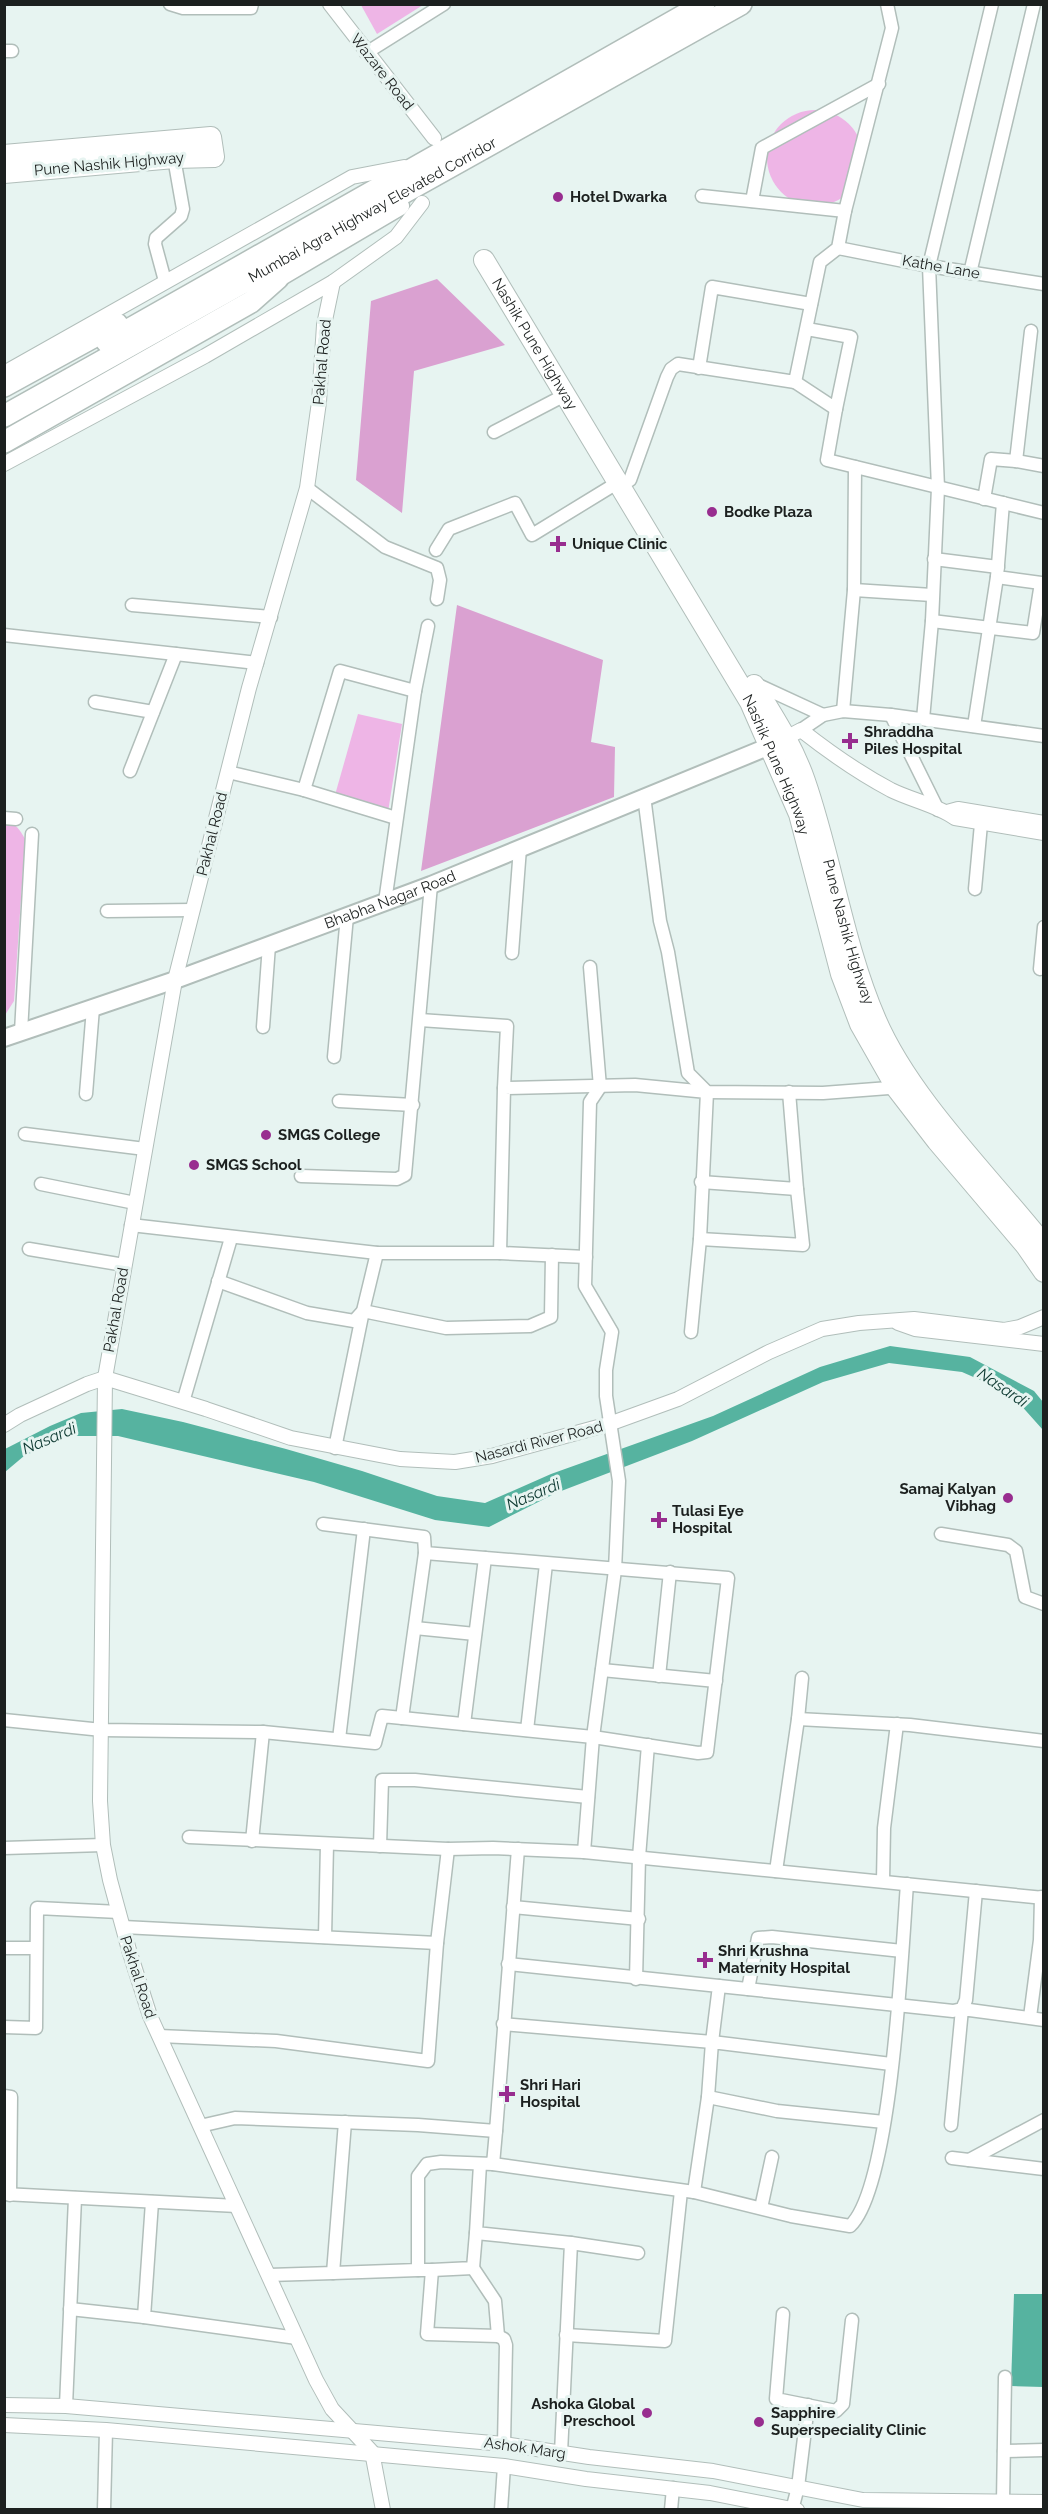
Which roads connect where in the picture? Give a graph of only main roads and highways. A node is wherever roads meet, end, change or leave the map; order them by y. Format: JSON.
{"nodes":[{"id":1,"x":704,"y":4,"type":"edge"},
{"id":2,"x":741,"y":4,"type":"edge"},
{"id":3,"x":4,"y":154,"type":"edge"},
{"id":4,"x":404,"y":167,"type":"road end"},
{"id":5,"x":4,"y":173,"type":"edge"},
{"id":6,"x":418,"y":200,"type":"road end"},
{"id":7,"x":261,"y":249,"type":"junction"},
{"id":8,"x":278,"y":278,"type":"junction"},
{"id":9,"x":4,"y":386,"type":"edge"},
{"id":10,"x":4,"y":393,"type":"edge"},
{"id":11,"x":4,"y":401,"type":"edge"},
{"id":12,"x":4,"y":416,"type":"edge"},
{"id":13,"x":4,"y":432,"type":"edge"},
{"id":14,"x":4,"y":442,"type":"edge"},
{"id":15,"x":623,"y":482,"type":"junction"},
{"id":16,"x":786,"y":738,"type":"junction"},
{"id":17,"x":4,"y":1038,"type":"edge"},
{"id":18,"x":906,"y":1086,"type":"junction"},
{"id":19,"x":1044,"y":1245,"type":"edge"},
{"id":20,"x":1044,"y":1272,"type":"edge"}],
"edges":[{"from":1,"to":11,"type":"highway","name":"Mumbai Agra Highway Elevated Corridor"},
{"from":2,"to":12,"type":"highway","name":"Mumbai Agra Highway Elevated Corridor"},
{"from":3,"to":5,"type":"highway","name":"Pune Nashik Highway"},
{"from":4,"to":7,"type":"main road"},
{"from":6,"to":8,"type":"main road"},
{"from":7,"to":9,"type":"highway"},
{"from":7,"to":10,"type":"main road"},
{"from":8,"to":13,"type":"main road"},
{"from":8,"to":14,"type":"highway"},
{"from":15,"to":15,"type":"highway","name":"Nashik Pune Highway"},
{"from":15,"to":16,"type":"highway"},
{"from":15,"to":16,"type":"highway","name":"Nashik Pune Highway"},
{"from":16,"to":17,"type":"main road","name":"Bhabha Nagar Road"},
{"from":16,"to":18,"type":"highway","name":"Nashik Pune Highway"},
{"from":18,"to":19,"type":"highway"},
{"from":18,"to":20,"type":"highway","name":"Nashik Pune Highway"}]}
